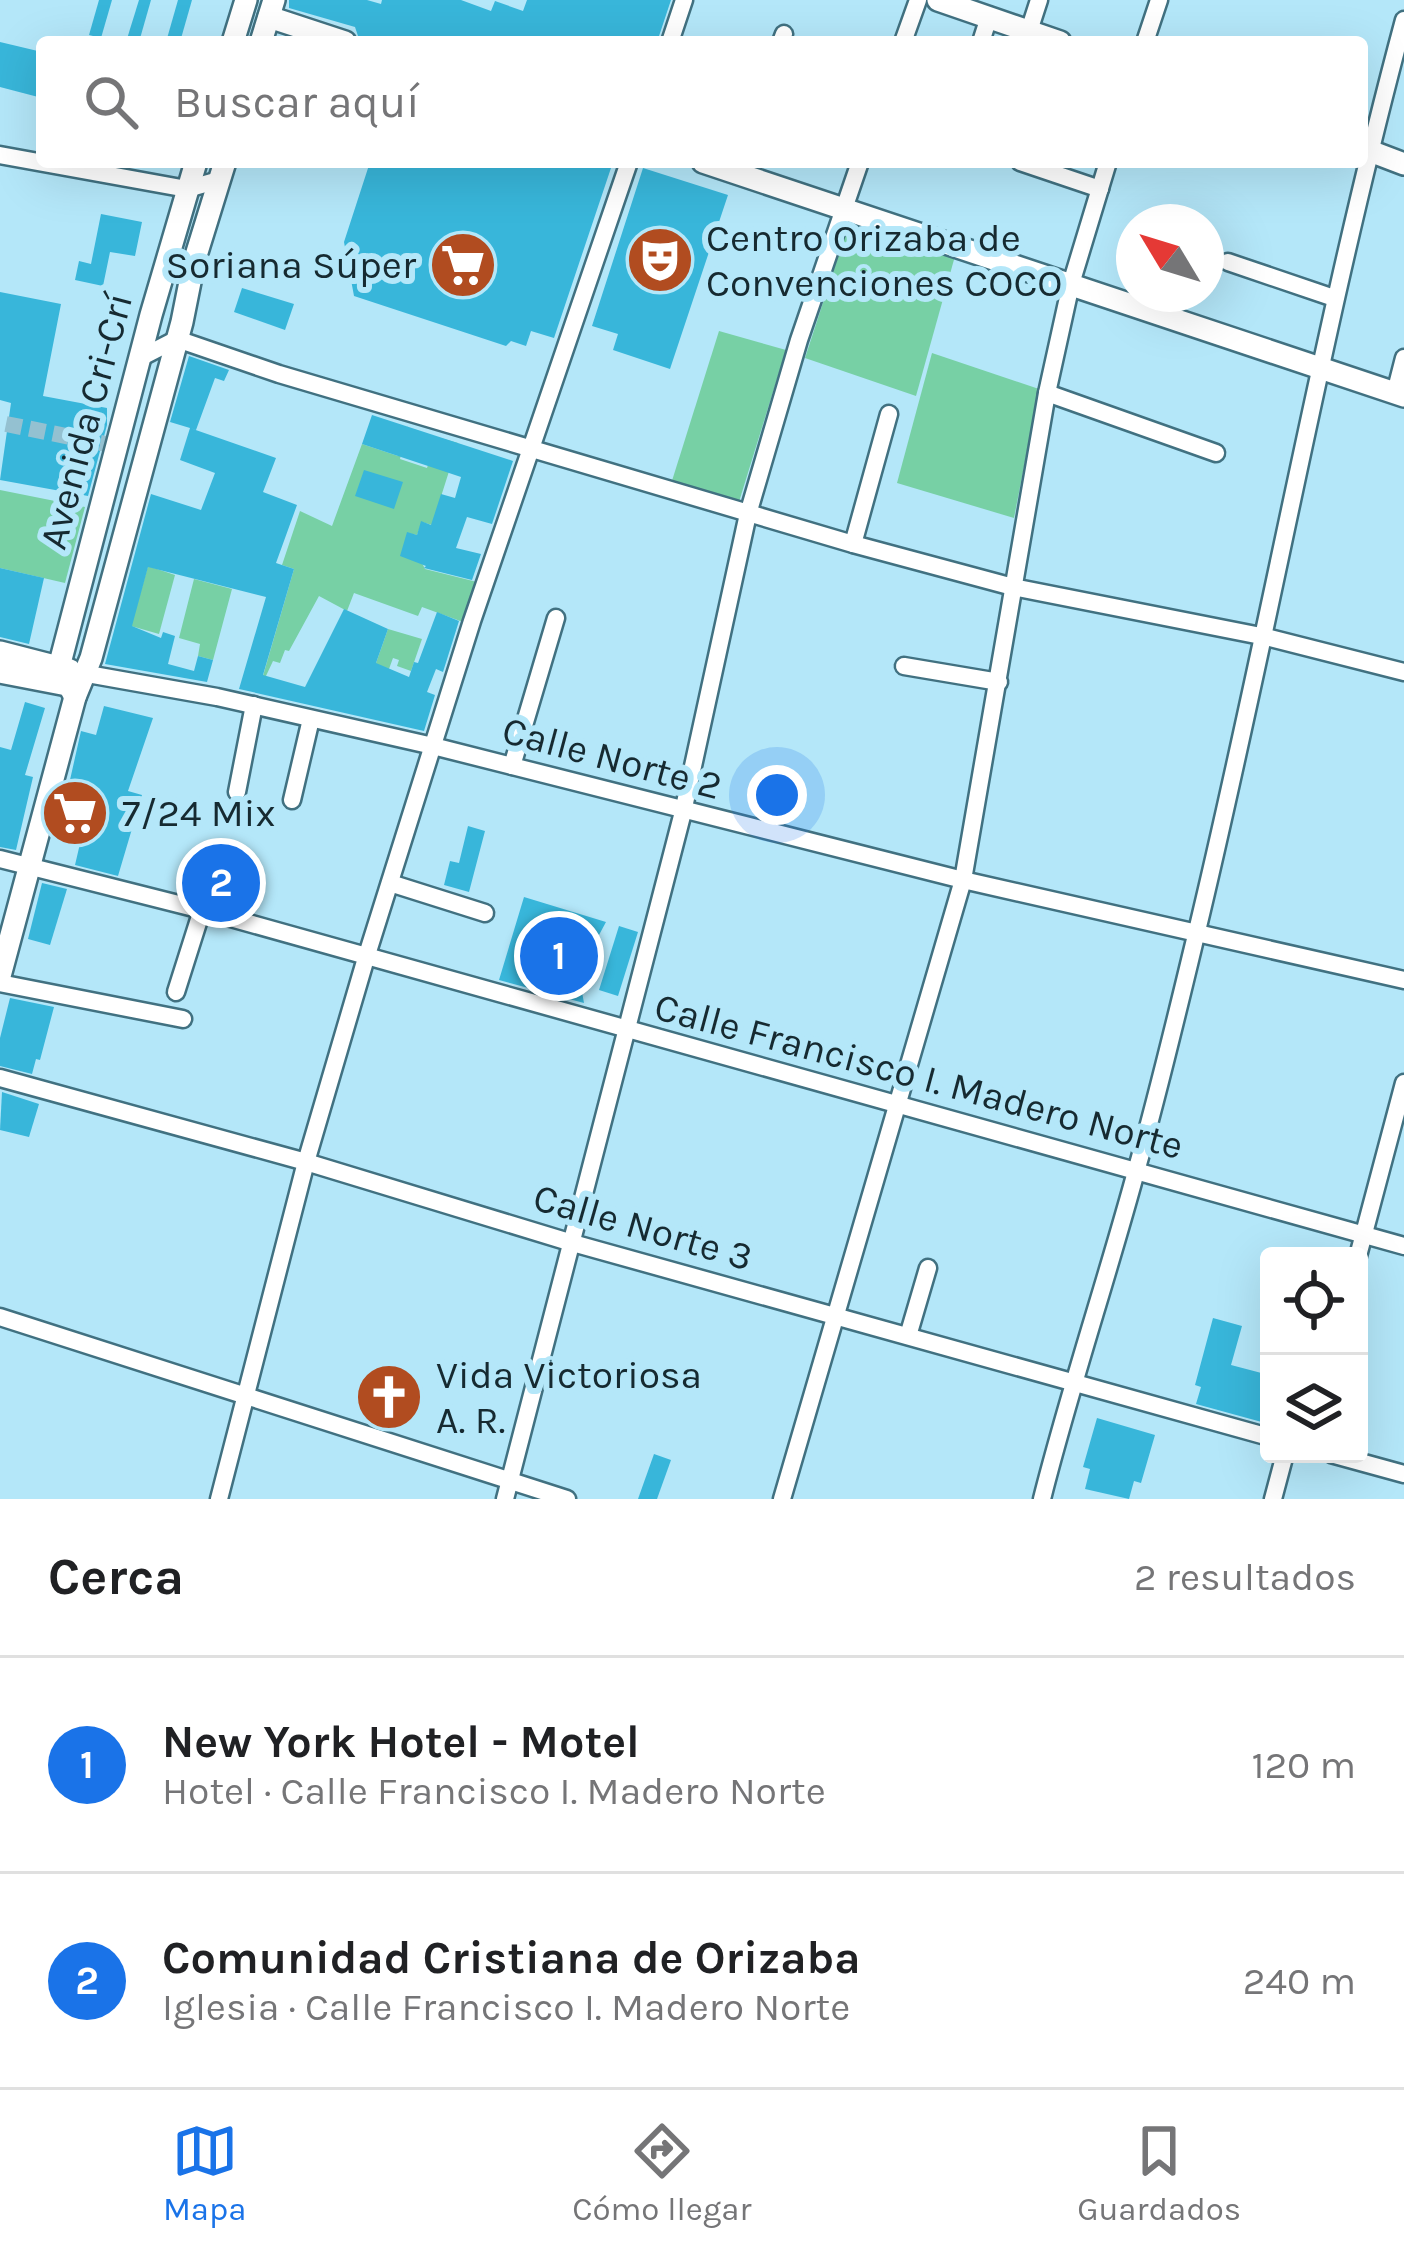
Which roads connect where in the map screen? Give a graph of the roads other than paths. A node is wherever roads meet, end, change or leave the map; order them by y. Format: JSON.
{"nodes":[{"id":1,"x":245,"y":0,"type":"edge"},
{"id":2,"x":683,"y":0,"type":"edge"},
{"id":3,"x":918,"y":0,"type":"edge"},
{"id":4,"x":938,"y":0,"type":"edge"},
{"id":5,"x":1039,"y":0,"type":"edge"},
{"id":6,"x":1159,"y":0,"type":"edge"},
{"id":7,"x":271,"y":9,"type":"edge"},
{"id":8,"x":989,"y":17,"type":"junction"},
{"id":9,"x":1404,"y":20,"type":"edge"},
{"id":10,"x":1029,"y":31,"type":"junction"},
{"id":11,"x":235,"y":36,"type":"edge"},
{"id":12,"x":332,"y":36,"type":"edge"},
{"id":13,"x":672,"y":36,"type":"edge"},
{"id":14,"x":905,"y":36,"type":"edge"},
{"id":15,"x":983,"y":36,"type":"edge"},
{"id":16,"x":1043,"y":36,"type":"edge"},
{"id":17,"x":1147,"y":36,"type":"edge"},
{"id":18,"x":1368,"y":139,"type":"edge"},
{"id":19,"x":1368,"y":150,"type":"edge"},
{"id":20,"x":0,"y":154,"type":"edge"},
{"id":21,"x":36,"y":161,"type":"edge"},
{"id":22,"x":1404,"y":164,"type":"edge"},
{"id":23,"x":77,"y":168,"type":"edge"},
{"id":24,"x":194,"y":168,"type":"edge"},
{"id":25,"x":627,"y":168,"type":"edge"},
{"id":26,"x":743,"y":168,"type":"edge"},
{"id":27,"x":858,"y":168,"type":"edge"},
{"id":28,"x":1037,"y":168,"type":"edge"},
{"id":29,"x":1106,"y":168,"type":"edge"},
{"id":30,"x":1361,"y":168,"type":"edge"},
{"id":31,"x":222,"y":171,"type":"edge"},
{"id":32,"x":188,"y":188,"type":"junction"},
{"id":33,"x":1100,"y":190,"type":"junction"},
{"id":34,"x":844,"y":206,"type":"junction"},
{"id":35,"x":1228,"y":262,"type":"dead end"},
{"id":36,"x":1071,"y":284,"type":"junction"},
{"id":37,"x":1334,"y":298,"type":"junction"},
{"id":38,"x":178,"y":339,"type":"junction"},
{"id":39,"x":140,"y":358,"type":"junction"},
{"id":40,"x":1404,"y":358,"type":"edge"},
{"id":41,"x":1318,"y":368,"type":"junction"},
{"id":42,"x":1047,"y":393,"type":"junction"},
{"id":43,"x":1400,"y":394,"type":"edge"},
{"id":44,"x":889,"y":415,"type":"dead end"},
{"id":45,"x":531,"y":450,"type":"junction"},
{"id":46,"x":1216,"y":453,"type":"dead end"},
{"id":47,"x":748,"y":514,"type":"junction"},
{"id":48,"x":853,"y":544,"type":"junction"},
{"id":49,"x":1013,"y":586,"type":"junction"},
{"id":50,"x":556,"y":618,"type":"dead end"},
{"id":51,"x":1266,"y":637,"type":"junction"},
{"id":52,"x":0,"y":652,"type":"edge"},
{"id":53,"x":904,"y":666,"type":"dead end"},
{"id":54,"x":1404,"y":672,"type":"edge"},
{"id":55,"x":0,"y":673,"type":"edge"},
{"id":56,"x":71,"y":680,"type":"junction"},
{"id":57,"x":1000,"y":682,"type":"junction"},
{"id":58,"x":254,"y":705,"type":"junction"},
{"id":59,"x":311,"y":719,"type":"junction"},
{"id":60,"x":433,"y":746,"type":"junction"},
{"id":61,"x":512,"y":766,"type":"junction"},
{"id":62,"x":237,"y":792,"type":"dead end"},
{"id":63,"x":292,"y":800,"type":"dead end"},
{"id":64,"x":683,"y":812,"type":"junction"},
{"id":65,"x":0,"y":859,"type":"edge"},
{"id":66,"x":29,"y":864,"type":"junction"},
{"id":67,"x":963,"y":880,"type":"junction"},
{"id":68,"x":390,"y":884,"type":"junction"},
{"id":69,"x":202,"y":910,"type":"junction"},
{"id":70,"x":485,"y":913,"type":"dead end"},
{"id":71,"x":1196,"y":934,"type":"junction"},
{"id":72,"x":366,"y":958,"type":"junction"},
{"id":73,"x":0,"y":979,"type":"edge"},
{"id":74,"x":1404,"y":980,"type":"edge"},
{"id":75,"x":176,"y":992,"type":"dead end"},
{"id":76,"x":183,"y":1019,"type":"dead end"},
{"id":77,"x":624,"y":1029,"type":"junction"},
{"id":78,"x":0,"y":1078,"type":"edge"},
{"id":79,"x":1404,"y":1083,"type":"edge"},
{"id":80,"x":894,"y":1104,"type":"junction"},
{"id":81,"x":306,"y":1162,"type":"junction"},
{"id":82,"x":1137,"y":1170,"type":"junction"},
{"id":83,"x":1366,"y":1236,"type":"junction"},
{"id":84,"x":569,"y":1242,"type":"junction"},
{"id":85,"x":1404,"y":1246,"type":"edge"},
{"id":86,"x":1362,"y":1247,"type":"edge"},
{"id":87,"x":928,"y":1268,"type":"dead end"},
{"id":88,"x":835,"y":1315,"type":"junction"},
{"id":89,"x":0,"y":1317,"type":"edge"},
{"id":90,"x":908,"y":1336,"type":"junction"},
{"id":91,"x":1072,"y":1380,"type":"junction"},
{"id":92,"x":247,"y":1394,"type":"junction"},
{"id":93,"x":1260,"y":1434,"type":"edge"},
{"id":94,"x":1283,"y":1463,"type":"edge"},
{"id":95,"x":1364,"y":1463,"type":"edge"},
{"id":96,"x":1404,"y":1474,"type":"edge"},
{"id":97,"x":511,"y":1480,"type":"junction"},
{"id":98,"x":219,"y":1499,"type":"edge"},
{"id":99,"x":505,"y":1499,"type":"edge"},
{"id":100,"x":567,"y":1499,"type":"edge"},
{"id":101,"x":782,"y":1499,"type":"edge"},
{"id":102,"x":1042,"y":1499,"type":"edge"},
{"id":103,"x":1273,"y":1499,"type":"edge"}],
"edges":[{"from":1,"to":11,"type":"main road"},
{"from":2,"to":13,"type":"street"},
{"from":3,"to":14,"type":"street"},
{"from":4,"to":8,"type":"main road"},
{"from":5,"to":10,"type":"street"},
{"from":6,"to":17,"type":"street"},
{"from":7,"to":12,"type":"main road"},
{"from":8,"to":10,"type":"main road"},
{"from":8,"to":15,"type":"street"},
{"from":9,"to":18,"type":"street"},
{"from":10,"to":16,"type":"main road"},
{"from":19,"to":22,"type":"main road"},
{"from":20,"to":21,"type":"street"},
{"from":23,"to":32,"type":"street"},
{"from":24,"to":32,"type":"main road","name":"Avenida Cri-Crí"},
{"from":25,"to":45,"type":"street"},
{"from":26,"to":34,"type":"main road"},
{"from":27,"to":34,"type":"street"},
{"from":28,"to":33,"type":"street"},
{"from":29,"to":33,"type":"street"},
{"from":30,"to":37,"type":"street"},
{"from":31,"to":32,"type":"street"},
{"from":31,"to":38,"type":"main road","name":"Avenida Cri-Crí"},
{"from":32,"to":39,"type":"main road","name":"Avenida Cri-Crí"},
{"from":33,"to":36,"type":"street"},
{"from":34,"to":36,"type":"main road"},
{"from":34,"to":47,"type":"street"},
{"from":35,"to":37,"type":"street"},
{"from":36,"to":41,"type":"main road"},
{"from":36,"to":42,"type":"street"},
{"from":37,"to":41,"type":"street"},
{"from":38,"to":39,"type":"street"},
{"from":38,"to":45,"type":"street"},
{"from":38,"to":56,"type":"main road","name":"Avenida Cri-Crí"},
{"from":39,"to":56,"type":"main road","name":"Avenida Cri-Crí"},
{"from":40,"to":43,"type":"street"},
{"from":41,"to":43,"type":"main road"},
{"from":41,"to":51,"type":"street"},
{"from":42,"to":46,"type":"street"},
{"from":42,"to":49,"type":"street"},
{"from":44,"to":48,"type":"street"},
{"from":45,"to":47,"type":"street"},
{"from":45,"to":60,"type":"street"},
{"from":47,"to":48,"type":"street"},
{"from":47,"to":64,"type":"street"},
{"from":48,"to":49,"type":"street"},
{"from":49,"to":51,"type":"street"},
{"from":49,"to":57,"type":"street"},
{"from":50,"to":61,"type":"street"},
{"from":51,"to":54,"type":"street"},
{"from":51,"to":71,"type":"street"},
{"from":52,"to":56,"type":"main road"},
{"from":53,"to":57,"type":"street"},
{"from":55,"to":56,"type":"main road"},
{"from":56,"to":58,"type":"street","name":"Calle Norte 2"},
{"from":56,"to":66,"type":"main road","name":"Avenida Cri-Crí"},
{"from":57,"to":67,"type":"street"},
{"from":58,"to":59,"type":"street","name":"Calle Norte 2"},
{"from":58,"to":62,"type":"street"},
{"from":59,"to":60,"type":"street","name":"Calle Norte 2"},
{"from":59,"to":63,"type":"street"},
{"from":60,"to":61,"type":"street","name":"Calle Norte 2"},
{"from":60,"to":68,"type":"street"},
{"from":61,"to":64,"type":"street","name":"Calle Norte 2"},
{"from":64,"to":67,"type":"street","name":"Calle Norte 2"},
{"from":64,"to":77,"type":"street"},
{"from":65,"to":66,"type":"street","name":"Calle Francisco I. Madero Norte"},
{"from":66,"to":69,"type":"street","name":"Calle Francisco I. Madero Norte"},
{"from":66,"to":73,"type":"main road","name":"Avenida Cri-Crí"},
{"from":67,"to":71,"type":"street","name":"Calle Norte 2"},
{"from":67,"to":80,"type":"street"},
{"from":68,"to":70,"type":"street"},
{"from":68,"to":72,"type":"street"},
{"from":69,"to":72,"type":"street","name":"Calle Francisco I. Madero Norte"},
{"from":69,"to":75,"type":"street"},
{"from":71,"to":74,"type":"street","name":"Calle Norte 2"},
{"from":71,"to":82,"type":"street"},
{"from":72,"to":77,"type":"street","name":"Calle Francisco I. Madero Norte"},
{"from":72,"to":81,"type":"street"},
{"from":73,"to":76,"type":"street"},
{"from":77,"to":80,"type":"street","name":"Calle Francisco I. Madero Norte"},
{"from":77,"to":84,"type":"street"},
{"from":78,"to":81,"type":"street","name":"Calle Norte 3"},
{"from":79,"to":83,"type":"street"},
{"from":80,"to":82,"type":"street","name":"Calle Francisco I. Madero Norte"},
{"from":80,"to":88,"type":"street"},
{"from":81,"to":84,"type":"street","name":"Calle Norte 3"},
{"from":81,"to":92,"type":"street"},
{"from":82,"to":83,"type":"street","name":"Calle Francisco I. Madero Norte"},
{"from":82,"to":91,"type":"street"},
{"from":83,"to":85,"type":"street","name":"Calle Francisco I. Madero Norte"},
{"from":83,"to":86,"type":"street"},
{"from":84,"to":88,"type":"street","name":"Calle Norte 3"},
{"from":84,"to":97,"type":"street"},
{"from":87,"to":90,"type":"street"},
{"from":88,"to":90,"type":"street","name":"Calle Norte 3"},
{"from":88,"to":101,"type":"street"},
{"from":89,"to":92,"type":"street"},
{"from":90,"to":91,"type":"street","name":"Calle Norte 3"},
{"from":91,"to":93,"type":"street","name":"Calle Norte 3"},
{"from":91,"to":102,"type":"street"},
{"from":92,"to":97,"type":"street"},
{"from":92,"to":98,"type":"street"},
{"from":94,"to":103,"type":"street"},
{"from":95,"to":96,"type":"street"},
{"from":97,"to":99,"type":"street"},
{"from":97,"to":100,"type":"street"}]}
